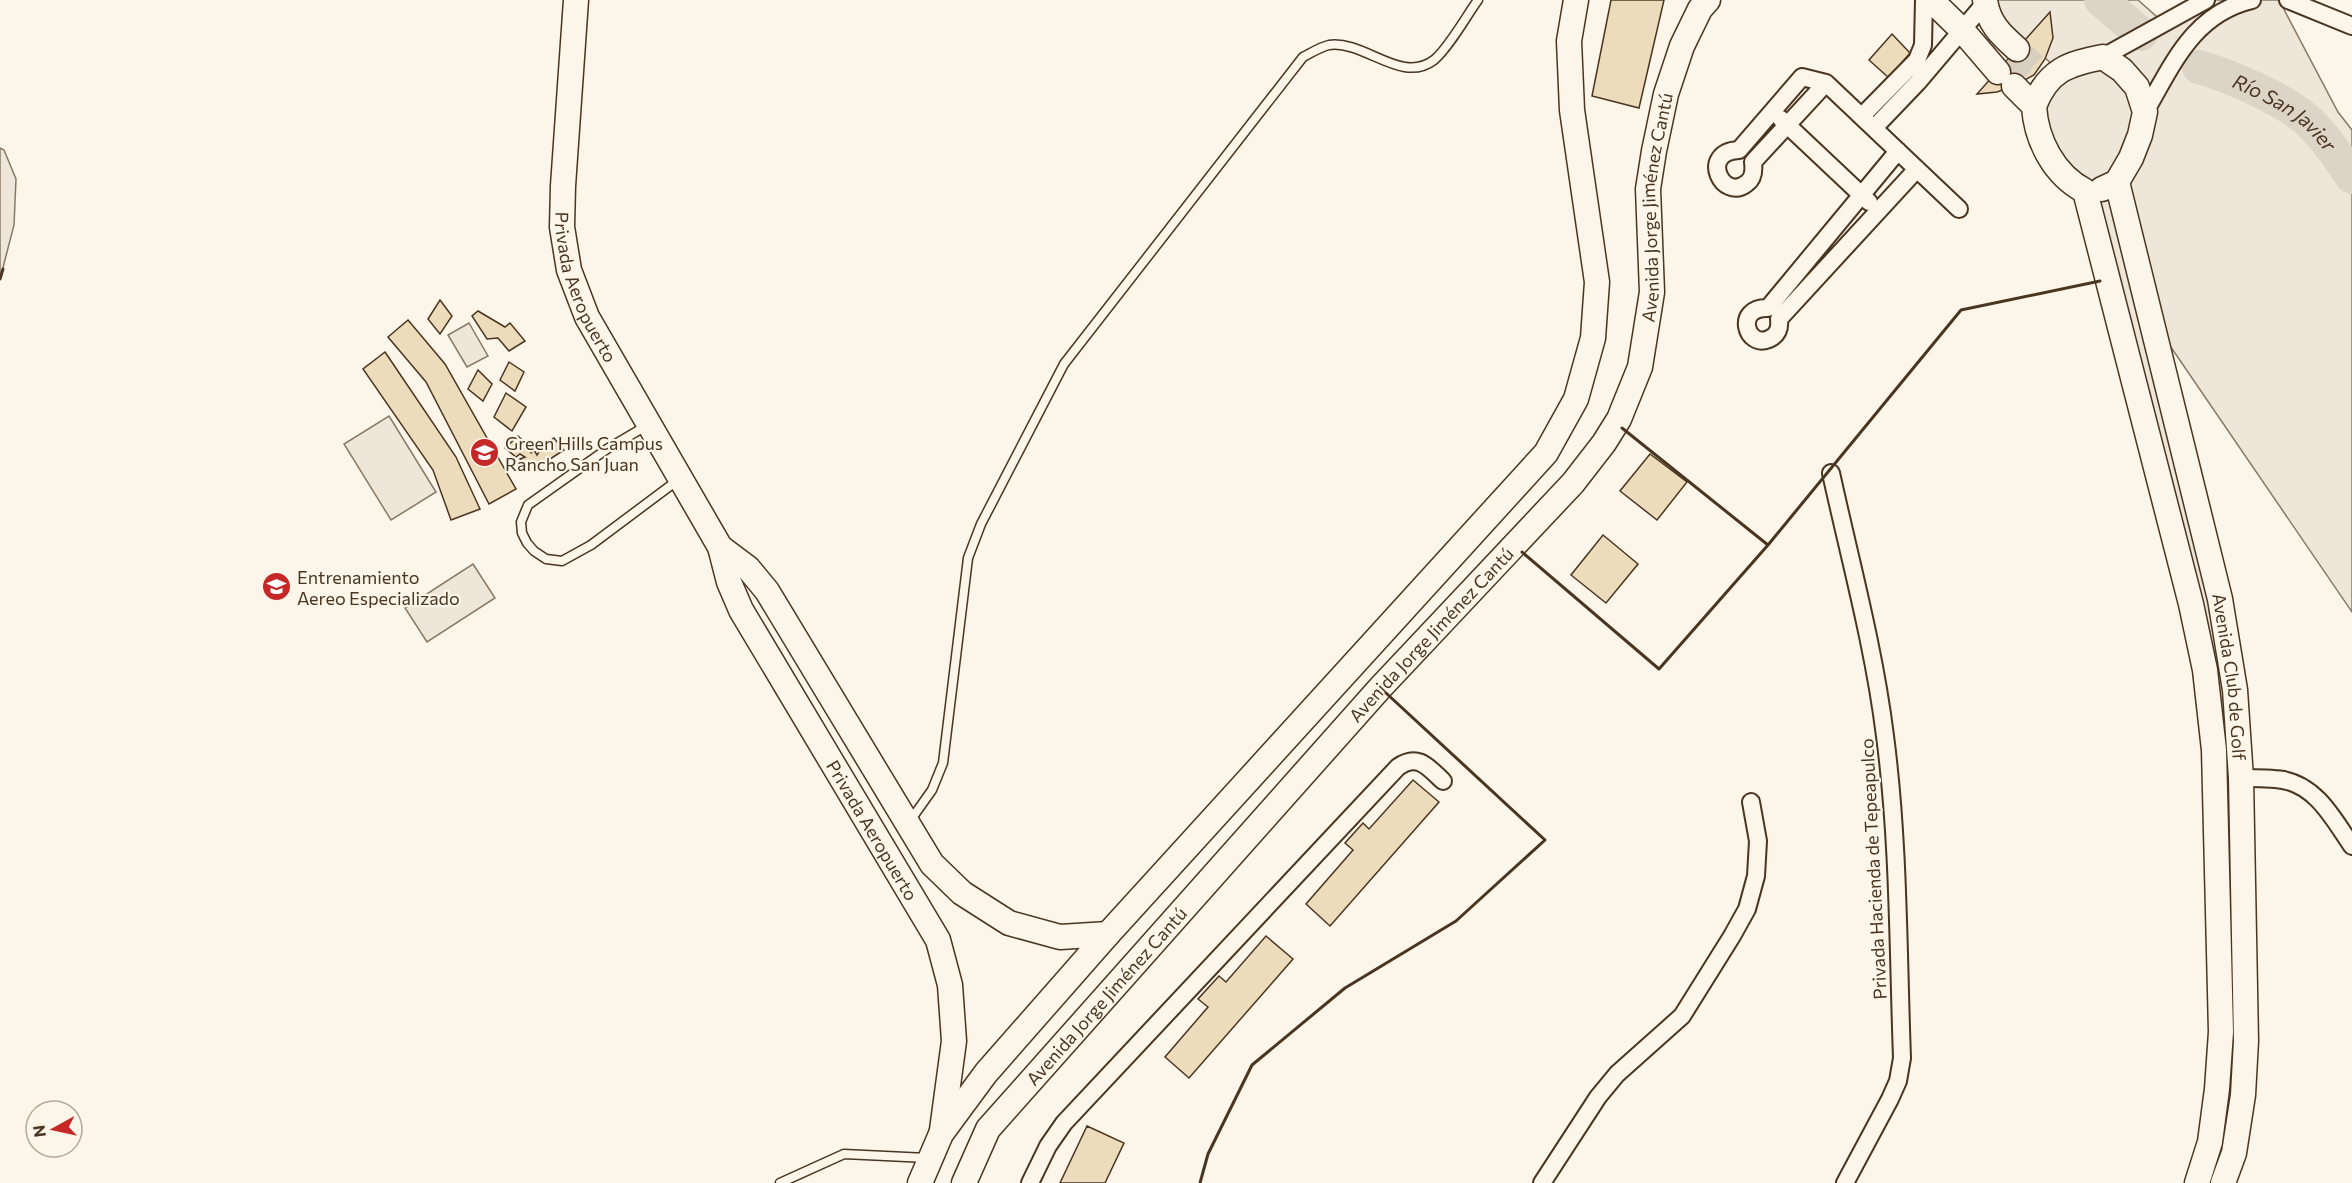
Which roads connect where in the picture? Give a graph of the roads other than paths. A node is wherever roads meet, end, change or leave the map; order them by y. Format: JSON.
{"nodes":[{"id":1,"x":576,"y":0,"type":"edge"},
{"id":2,"x":1478,"y":0,"type":"edge"},
{"id":3,"x":1576,"y":0,"type":"edge"},
{"id":4,"x":1708,"y":0,"type":"edge"},
{"id":5,"x":1924,"y":0,"type":"edge"},
{"id":6,"x":1931,"y":0,"type":"edge"},
{"id":7,"x":2206,"y":0,"type":"edge"},
{"id":8,"x":2252,"y":0,"type":"edge"},
{"id":9,"x":2288,"y":0,"type":"edge"},
{"id":10,"x":1985,"y":1,"type":"edge"},
{"id":11,"x":2352,"y":26,"type":"edge"},
{"id":12,"x":1962,"y":30,"type":"junction"},
{"id":13,"x":2103,"y":57,"type":"junction"},
{"id":14,"x":1922,"y":65,"type":"junction"},
{"id":15,"x":2029,"y":72,"type":"junction"},
{"id":16,"x":1826,"y":83,"type":"junction"},
{"id":17,"x":1773,"y":111,"type":"junction"},
{"id":18,"x":2145,"y":112,"type":"junction"},
{"id":19,"x":1868,"y":122,"type":"junction"},
{"id":20,"x":1787,"y":125,"type":"junction"},
{"id":21,"x":1898,"y":151,"type":"junction"},
{"id":22,"x":1917,"y":168,"type":"junction"},
{"id":23,"x":2117,"y":182,"type":"junction"},
{"id":24,"x":2085,"y":191,"type":"junction"},
{"id":25,"x":1861,"y":195,"type":"junction"},
{"id":26,"x":1959,"y":209,"type":"dead end"},
{"id":27,"x":1878,"y":211,"type":"junction"},
{"id":28,"x":1817,"y":248,"type":"junction"},
{"id":29,"x":1832,"y":261,"type":"junction"},
{"id":30,"x":649,"y":424,"type":"junction"},
{"id":31,"x":1831,"y":473,"type":"dead end"},
{"id":32,"x":680,"y":478,"type":"junction"},
{"id":33,"x":720,"y":547,"type":"junction"},
{"id":34,"x":2241,"y":778,"type":"junction"},
{"id":35,"x":1443,"y":781,"type":"dead end"},
{"id":36,"x":1751,"y":802,"type":"dead end"},
{"id":37,"x":908,"y":823,"type":"junction"},
{"id":38,"x":2352,"y":846,"type":"edge"},
{"id":39,"x":1108,"y":934,"type":"junction"},
{"id":40,"x":941,"y":1134,"type":"junction"},
{"id":41,"x":931,"y":1158,"type":"junction"},
{"id":42,"x":2211,"y":1180,"type":"edge"},
{"id":43,"x":780,"y":1183,"type":"edge"},
{"id":44,"x":920,"y":1183,"type":"edge"},
{"id":45,"x":964,"y":1183,"type":"edge"},
{"id":46,"x":1030,"y":1183,"type":"edge"},
{"id":47,"x":1542,"y":1183,"type":"edge"},
{"id":48,"x":1845,"y":1183,"type":"edge"}],
"edges":[{"from":1,"to":30,"type":"street","name":"Privada Aeropuerto"},
{"from":2,"to":37,"type":"lane"},
{"from":3,"to":39,"type":"street","name":"Avenida Jorge Jiménez Cantú"},
{"from":4,"to":45,"type":"street","name":"Avenida Jorge Jiménez Cantú"},
{"from":5,"to":14,"type":"street"},
{"from":6,"to":12,"type":"street"},
{"from":7,"to":13,"type":"street"},
{"from":8,"to":18,"type":"street"},
{"from":9,"to":11,"type":"street"},
{"from":10,"to":12,"type":"street"},
{"from":10,"to":15,"type":"street"},
{"from":12,"to":14,"type":"street"},
{"from":12,"to":15,"type":"street"},
{"from":13,"to":15,"type":"street"},
{"from":13,"to":18,"type":"street"},
{"from":14,"to":19,"type":"street"},
{"from":15,"to":24,"type":"street"},
{"from":16,"to":17,"type":"street"},
{"from":16,"to":19,"type":"street"},
{"from":16,"to":20,"type":"street"},
{"from":17,"to":20,"type":"street"},
{"from":17,"to":20,"type":"street"},
{"from":18,"to":23,"type":"street"},
{"from":19,"to":21,"type":"street"},
{"from":20,"to":25,"type":"street"},
{"from":21,"to":22,"type":"street"},
{"from":21,"to":25,"type":"street"},
{"from":22,"to":26,"type":"street"},
{"from":22,"to":27,"type":"street"},
{"from":23,"to":24,"type":"street"},
{"from":23,"to":34,"type":"street","name":"Avenida Club de Golf"},
{"from":24,"to":42,"type":"street","name":"Avenida Club de Golf"},
{"from":25,"to":27,"type":"street"},
{"from":25,"to":28,"type":"street"},
{"from":27,"to":29,"type":"street"},
{"from":28,"to":29,"type":"street"},
{"from":28,"to":29,"type":"street"},
{"from":30,"to":32,"type":"street","name":"Privada Aeropuerto"},
{"from":30,"to":32,"type":"lane"},
{"from":31,"to":48,"type":"street","name":"Privada Hacienda de Tepeapulco"},
{"from":32,"to":33,"type":"street","name":"Privada Aeropuerto"},
{"from":33,"to":37,"type":"street","name":"Privada Aeropuerto"},
{"from":33,"to":40,"type":"street","name":"Privada Aeropuerto"},
{"from":34,"to":38,"type":"street"},
{"from":34,"to":42,"type":"street","name":"Avenida Club de Golf"},
{"from":35,"to":46,"type":"street"},
{"from":36,"to":47,"type":"street"},
{"from":37,"to":39,"type":"street","name":"Privada Aeropuerto"},
{"from":39,"to":40,"type":"street","name":"Avenida Jorge Jiménez Cantú"},
{"from":40,"to":41,"type":"street","name":"Avenida Jorge Jiménez Cantú"},
{"from":41,"to":43,"type":"lane"},
{"from":41,"to":44,"type":"street","name":"Avenida Jorge Jiménez Cantú"}]}
